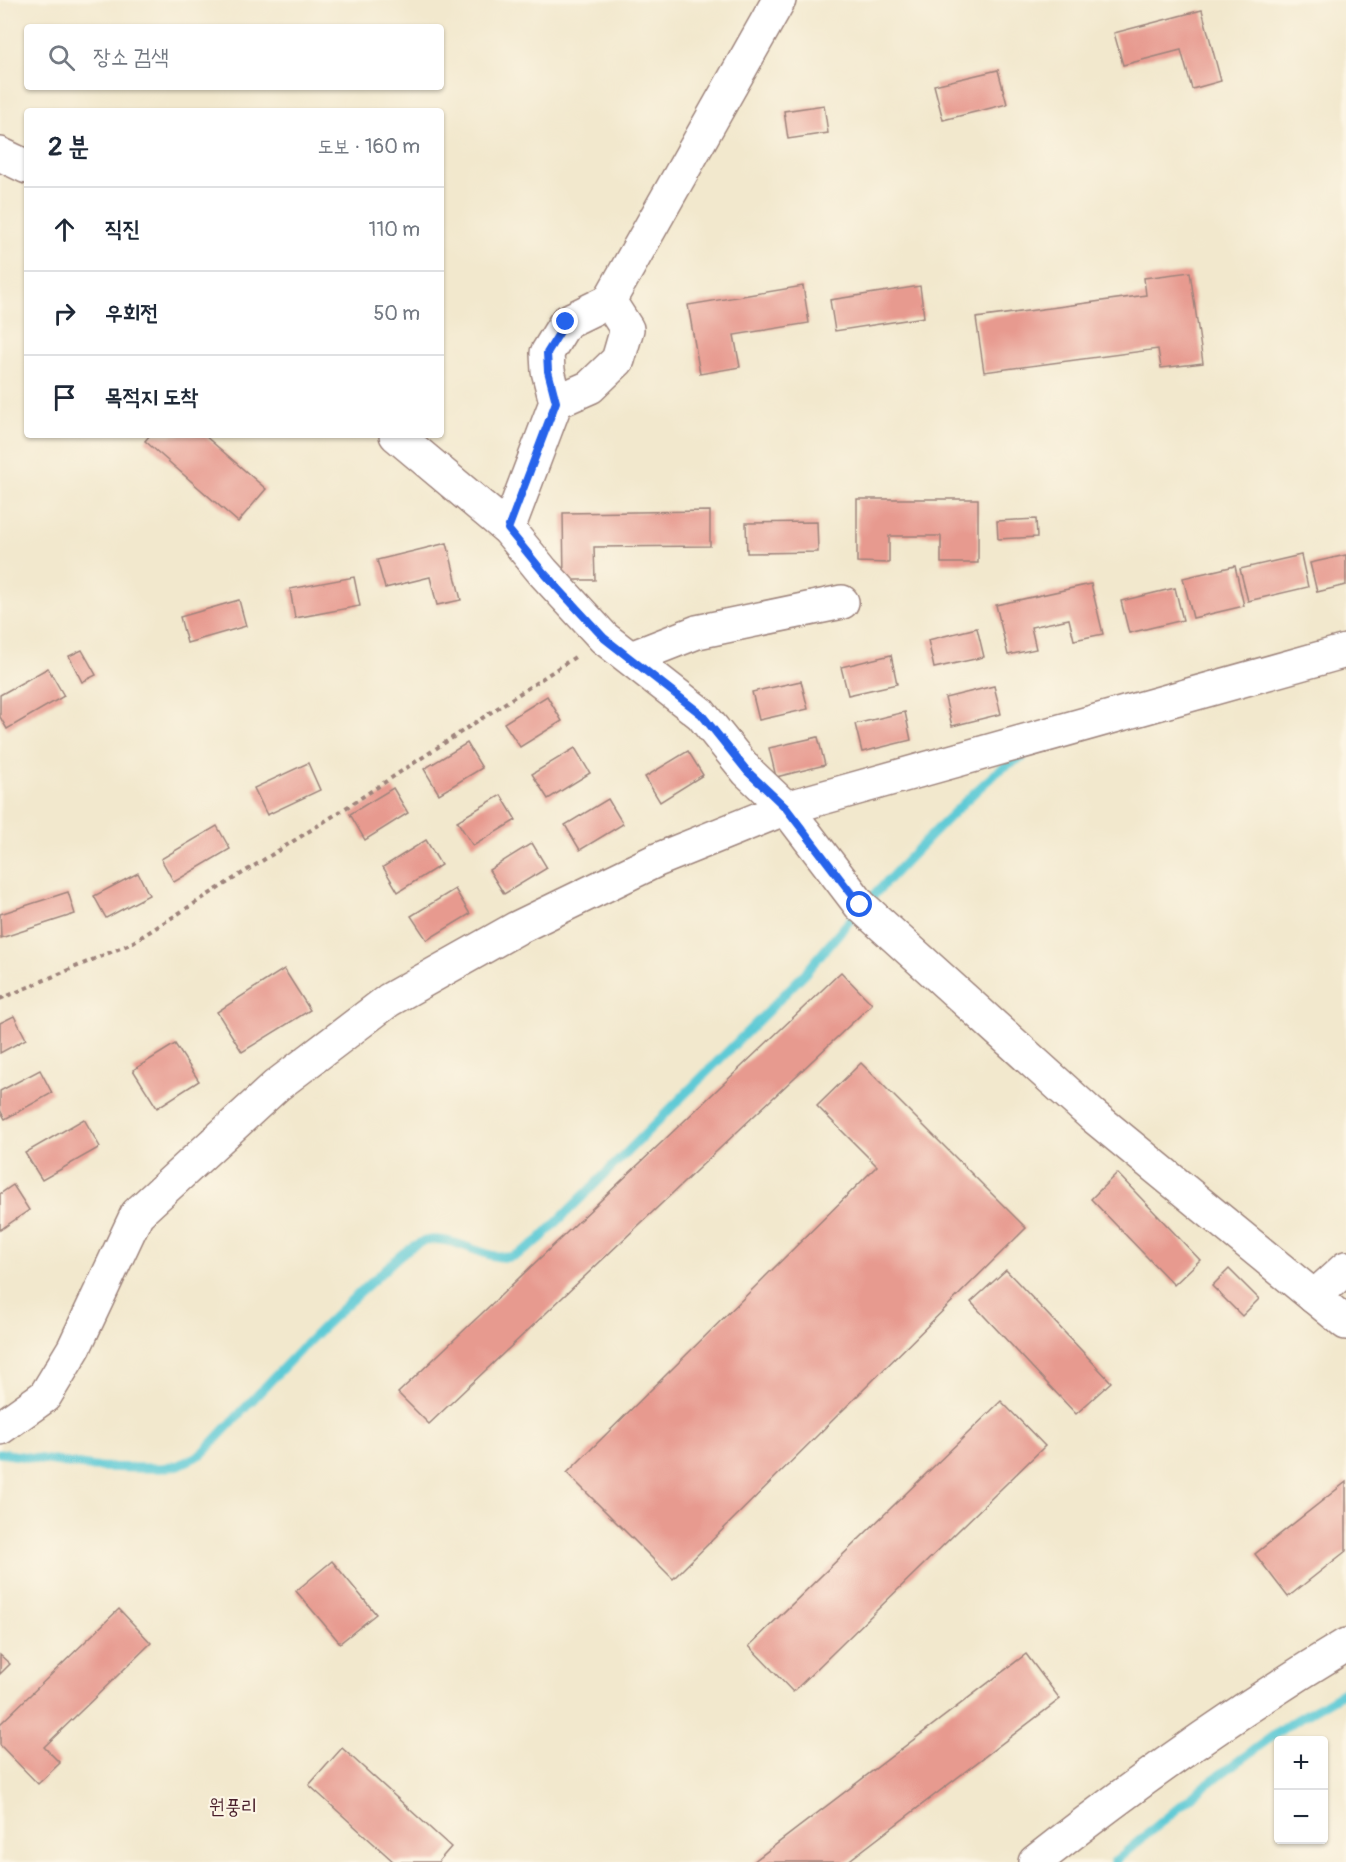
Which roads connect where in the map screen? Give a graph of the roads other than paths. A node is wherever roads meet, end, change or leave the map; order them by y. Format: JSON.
{"nodes":[{"id":1,"x":779,"y":0,"type":"edge"},
{"id":2,"x":0,"y":154,"type":"edge"},
{"id":3,"x":24,"y":166,"type":"edge"},
{"id":4,"x":609,"y":301,"type":"junction"},
{"id":5,"x":556,"y":402,"type":"junction"},
{"id":6,"x":400,"y":438,"type":"edge"},
{"id":7,"x":508,"y":529,"type":"junction"},
{"id":8,"x":842,"y":602,"type":"dead end"},
{"id":9,"x":1346,"y":651,"type":"edge"},
{"id":10,"x":631,"y":658,"type":"junction"},
{"id":11,"x":786,"y":808,"type":"junction"},
{"id":12,"x":1346,"y":1268,"type":"edge"},
{"id":13,"x":1314,"y":1297,"type":"junction"},
{"id":14,"x":1346,"y":1323,"type":"edge"},
{"id":15,"x":0,"y":1428,"type":"edge"},
{"id":16,"x":1346,"y":1645,"type":"edge"},
{"id":17,"x":1035,"y":1862,"type":"edge"}],
"edges":[{"from":1,"to":4,"type":"street"},
{"from":2,"to":3,"type":"street"},
{"from":4,"to":5,"type":"street"},
{"from":4,"to":5,"type":"street"},
{"from":5,"to":7,"type":"street"},
{"from":6,"to":7,"type":"street"},
{"from":7,"to":10,"type":"street"},
{"from":8,"to":10,"type":"street"},
{"from":9,"to":11,"type":"street"},
{"from":10,"to":11,"type":"street"},
{"from":11,"to":13,"type":"street"},
{"from":11,"to":15,"type":"street"},
{"from":12,"to":13,"type":"street"},
{"from":13,"to":14,"type":"street"},
{"from":16,"to":17,"type":"street"}]}
